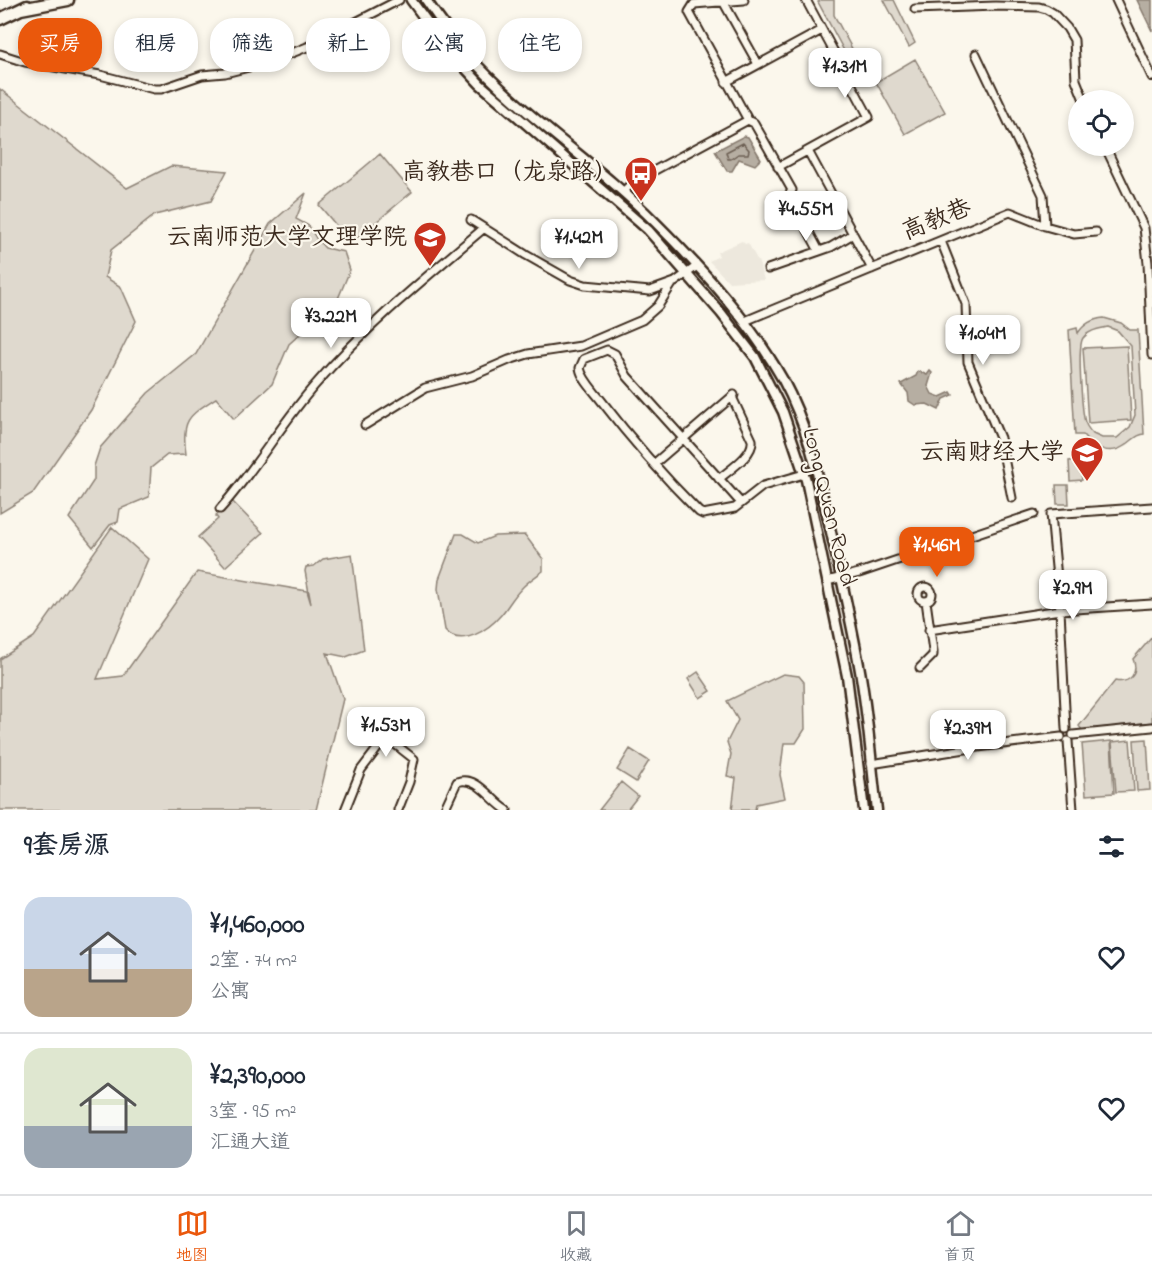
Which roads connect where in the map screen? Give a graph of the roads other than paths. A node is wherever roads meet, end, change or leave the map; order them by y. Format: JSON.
{"nodes":[{"id":1,"x":43,"y":0,"type":"edge"},
{"id":2,"x":68,"y":0,"type":"edge"},
{"id":3,"x":399,"y":0,"type":"edge"},
{"id":4,"x":411,"y":0,"type":"edge"},
{"id":5,"x":426,"y":0,"type":"edge"},
{"id":6,"x":744,"y":0,"type":"edge"},
{"id":7,"x":806,"y":0,"type":"edge"},
{"id":8,"x":1116,"y":0,"type":"edge"},
{"id":9,"x":724,"y":3,"type":"junction"},
{"id":10,"x":1038,"y":3,"type":"edge"},
{"id":11,"x":21,"y":9,"type":"junction"},
{"id":12,"x":915,"y":9,"type":"dead end"},
{"id":13,"x":0,"y":19,"type":"edge"},
{"id":14,"x":822,"y":30,"type":"junction"},
{"id":15,"x":0,"y":54,"type":"edge"},
{"id":16,"x":976,"y":54,"type":"dead end"},
{"id":17,"x":758,"y":64,"type":"junction"},
{"id":18,"x":1152,"y":77,"type":"edge"},
{"id":19,"x":726,"y":82,"type":"junction"},
{"id":20,"x":1080,"y":90,"type":"edge"},
{"id":21,"x":748,"y":120,"type":"junction"},
{"id":22,"x":808,"y":151,"type":"junction"},
{"id":23,"x":1110,"y":156,"type":"edge"},
{"id":24,"x":778,"y":167,"type":"junction"},
{"id":25,"x":623,"y":192,"type":"junction"},
{"id":26,"x":471,"y":220,"type":"dead end"},
{"id":27,"x":1045,"y":226,"type":"junction"},
{"id":28,"x":483,"y":229,"type":"junction"},
{"id":29,"x":1096,"y":232,"type":"dead end"},
{"id":30,"x":853,"y":234,"type":"junction"},
{"id":31,"x":941,"y":241,"type":"junction"},
{"id":32,"x":819,"y":251,"type":"junction"},
{"id":33,"x":697,"y":266,"type":"junction"},
{"id":34,"x":768,"y":268,"type":"dead end"},
{"id":35,"x":872,"y":269,"type":"junction"},
{"id":36,"x":686,"y":274,"type":"junction"},
{"id":37,"x":672,"y":284,"type":"junction"},
{"id":38,"x":745,"y":321,"type":"junction"},
{"id":39,"x":1152,"y":355,"type":"edge"},
{"id":40,"x":365,"y":425,"type":"dead end"},
{"id":41,"x":683,"y":439,"type":"junction"},
{"id":42,"x":655,"y":463,"type":"junction"},
{"id":43,"x":804,"y":474,"type":"junction"},
{"id":44,"x":719,"y":479,"type":"junction"},
{"id":45,"x":1012,"y":498,"type":"dead end"},
{"id":46,"x":741,"y":503,"type":"junction"},
{"id":47,"x":1152,"y":507,"type":"edge"},
{"id":48,"x":220,"y":509,"type":"dead end"},
{"id":49,"x":1034,"y":514,"type":"dead end"},
{"id":50,"x":841,"y":578,"type":"junction"},
{"id":51,"x":827,"y":581,"type":"junction"},
{"id":52,"x":926,"y":601,"type":"dead end"},
{"id":53,"x":1152,"y":604,"type":"edge"},
{"id":54,"x":1060,"y":610,"type":"junction"},
{"id":55,"x":929,"y":630,"type":"junction"},
{"id":56,"x":920,"y":668,"type":"dead end"},
{"id":57,"x":1152,"y":727,"type":"edge"},
{"id":58,"x":1068,"y":738,"type":"junction"},
{"id":59,"x":871,"y":764,"type":"junction"},
{"id":60,"x":345,"y":810,"type":"edge"},
{"id":61,"x":398,"y":810,"type":"edge"},
{"id":62,"x":444,"y":810,"type":"edge"},
{"id":63,"x":507,"y":810,"type":"edge"},
{"id":64,"x":864,"y":810,"type":"edge"},
{"id":65,"x":877,"y":810,"type":"edge"},
{"id":66,"x":1072,"y":810,"type":"edge"}],
"edges":[{"from":1,"to":11,"type":"highway"},
{"from":2,"to":11,"type":"highway"},
{"from":3,"to":15,"type":"street"},
{"from":4,"to":36,"type":"main road","name":"Long Quan Road"},
{"from":5,"to":25,"type":"main road","name":"Long Quan Road"},
{"from":6,"to":9,"type":"street"},
{"from":7,"to":14,"type":"street"},
{"from":8,"to":18,"type":"street"},
{"from":9,"to":17,"type":"street"},
{"from":9,"to":19,"type":"street"},
{"from":10,"to":12,"type":"street"},
{"from":10,"to":20,"type":"street"},
{"from":11,"to":13,"type":"highway"},
{"from":14,"to":17,"type":"street"},
{"from":14,"to":22,"type":"street"},
{"from":16,"to":27,"type":"street"},
{"from":17,"to":19,"type":"street"},
{"from":19,"to":21,"type":"street"},
{"from":21,"to":24,"type":"street"},
{"from":21,"to":25,"type":"street"},
{"from":22,"to":24,"type":"street"},
{"from":22,"to":30,"type":"street"},
{"from":23,"to":39,"type":"street"},
{"from":24,"to":32,"type":"street"},
{"from":25,"to":33,"type":"main road","name":"Long Quan Road"},
{"from":26,"to":28,"type":"street"},
{"from":27,"to":29,"type":"street"},
{"from":27,"to":31,"type":"street","name":"高教巷"},
{"from":28,"to":37,"type":"street"},
{"from":28,"to":48,"type":"street"},
{"from":30,"to":32,"type":"street"},
{"from":30,"to":35,"type":"street"},
{"from":31,"to":35,"type":"street","name":"高教巷"},
{"from":31,"to":45,"type":"street"},
{"from":32,"to":34,"type":"street"},
{"from":33,"to":36,"type":"street"},
{"from":33,"to":38,"type":"main road","name":"Long Quan Road"},
{"from":35,"to":38,"type":"street","name":"高教巷"},
{"from":36,"to":37,"type":"street"},
{"from":36,"to":43,"type":"main road","name":"Long Quan Road"},
{"from":37,"to":40,"type":"street"},
{"from":38,"to":50,"type":"main road","name":"Long Quan Road"},
{"from":41,"to":42,"type":"street"},
{"from":41,"to":42,"type":"street"},
{"from":41,"to":44,"type":"street"},
{"from":41,"to":44,"type":"street"},
{"from":42,"to":46,"type":"street"},
{"from":43,"to":46,"type":"street"},
{"from":43,"to":51,"type":"main road","name":"Long Quan Road"},
{"from":44,"to":46,"type":"street"},
{"from":47,"to":54,"type":"street"},
{"from":49,"to":50,"type":"street"},
{"from":50,"to":51,"type":"street"},
{"from":50,"to":59,"type":"main road","name":"Long Quan Road"},
{"from":51,"to":64,"type":"main road","name":"Long Quan Road"},
{"from":52,"to":55,"type":"street"},
{"from":53,"to":54,"type":"street"},
{"from":54,"to":55,"type":"street"},
{"from":54,"to":58,"type":"street"},
{"from":55,"to":56,"type":"street"},
{"from":57,"to":58,"type":"street"},
{"from":58,"to":59,"type":"street"},
{"from":58,"to":66,"type":"street"},
{"from":59,"to":65,"type":"main road","name":"Long Quan Road"},
{"from":60,"to":61,"type":"street"},
{"from":62,"to":63,"type":"street"}]}
